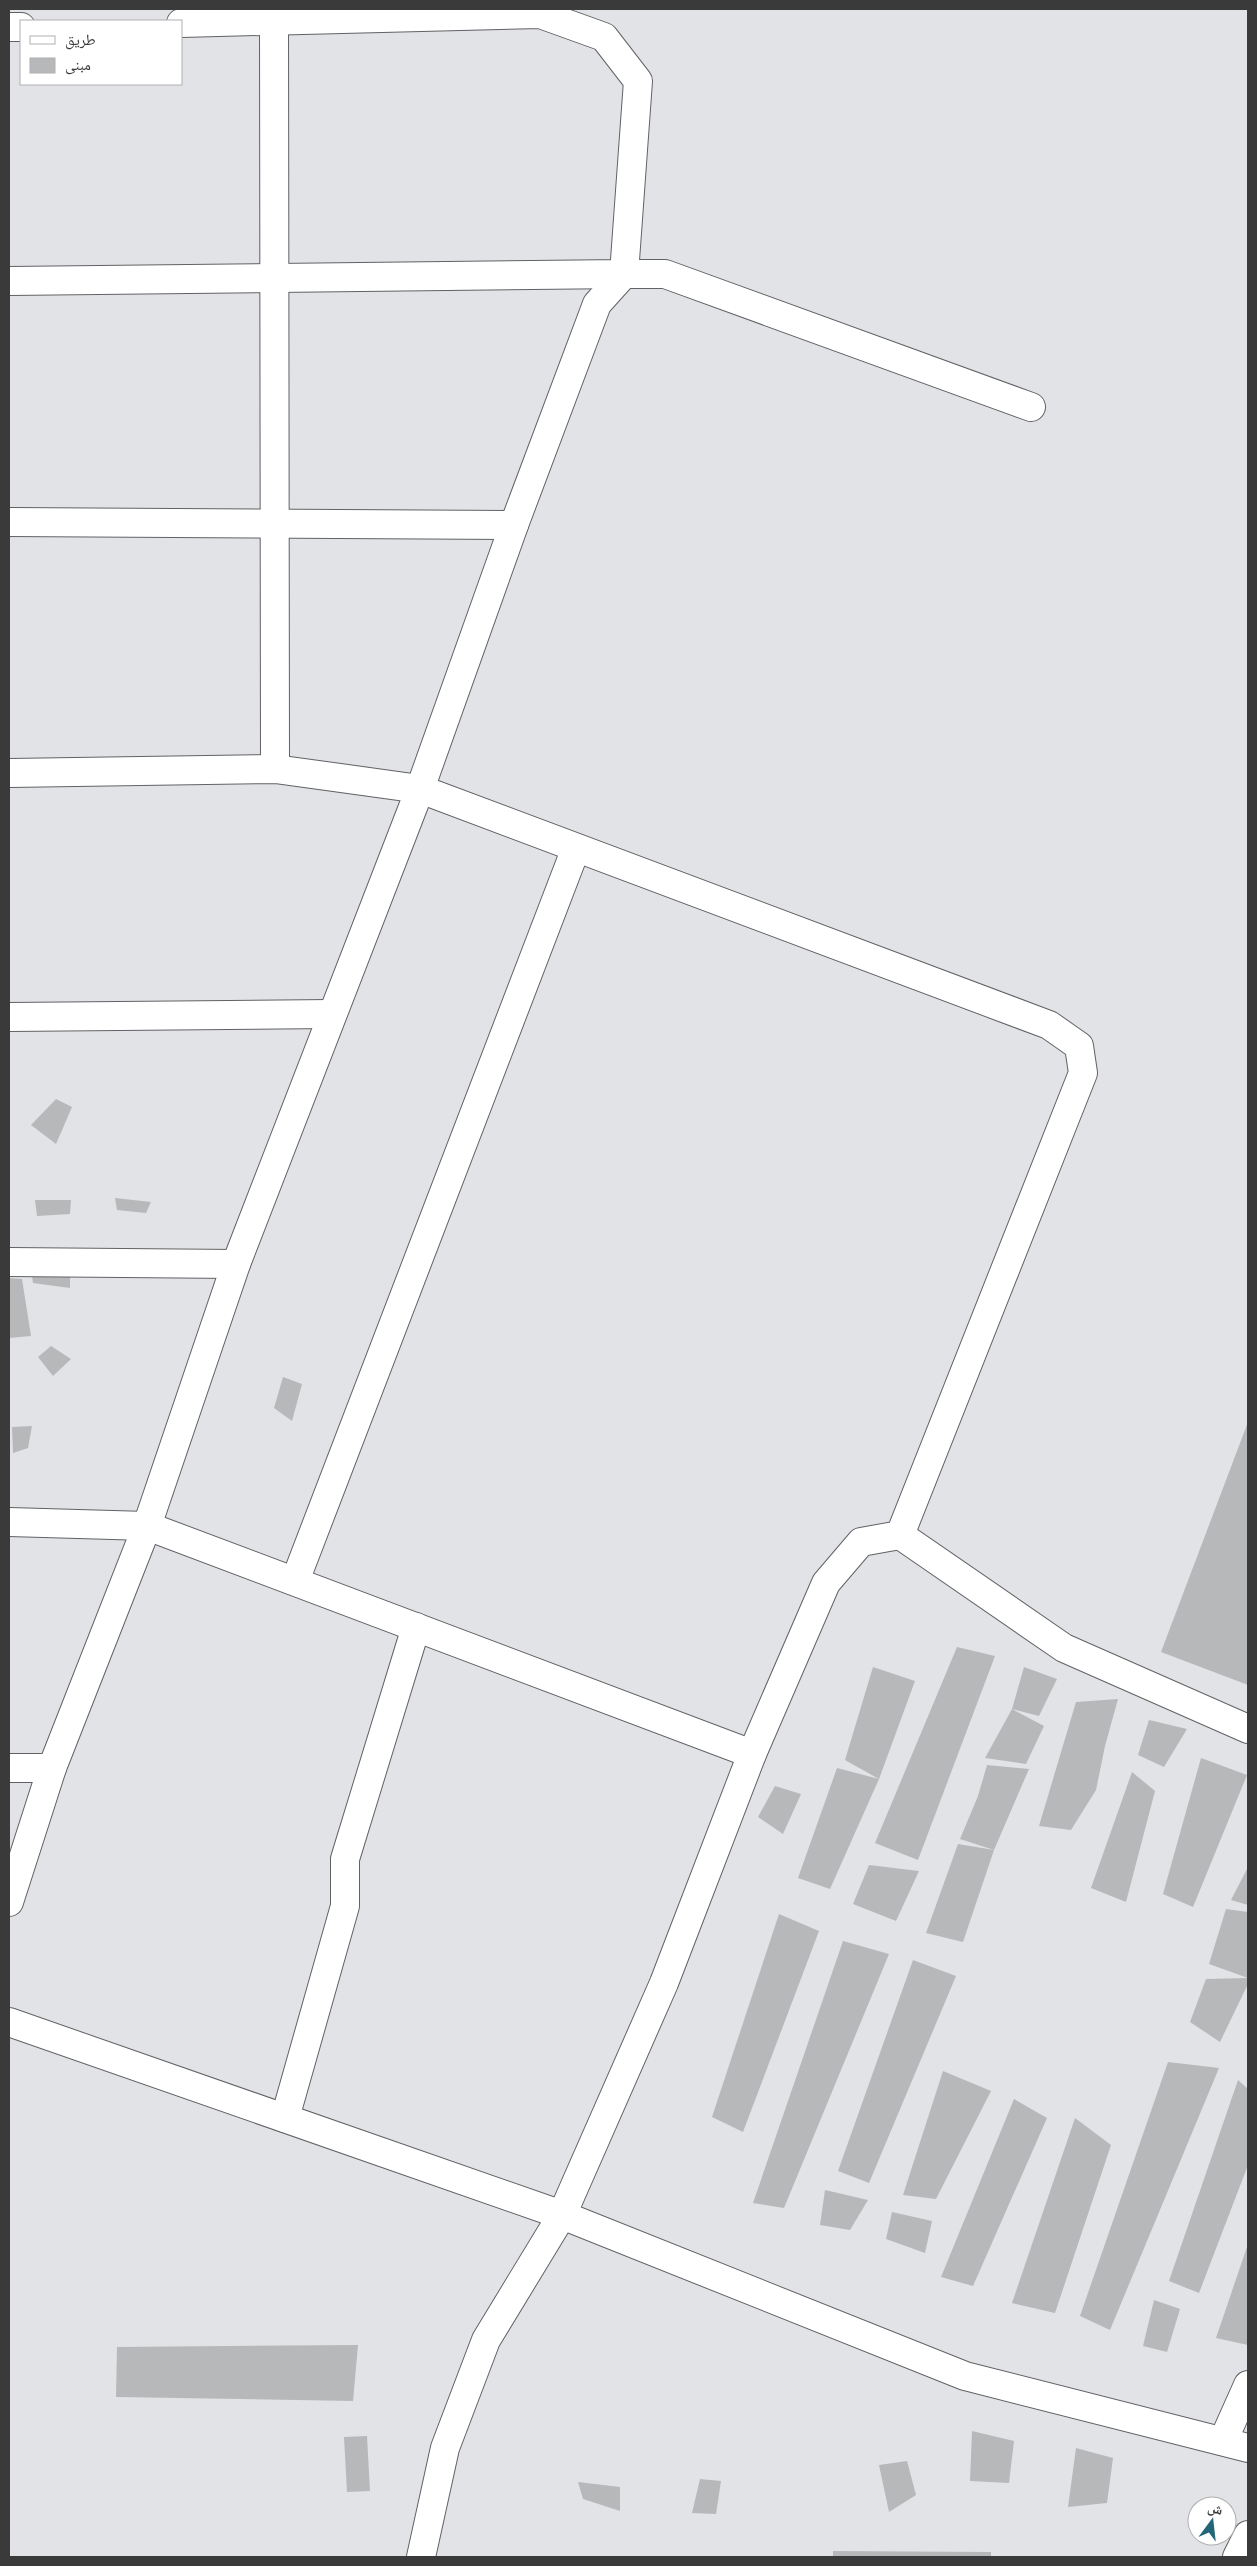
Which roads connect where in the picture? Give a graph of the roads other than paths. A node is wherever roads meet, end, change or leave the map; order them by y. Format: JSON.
{"nodes":[{"id":1,"x":274,"y":21,"type":"junction"},
{"id":2,"x":182,"y":23,"type":"edge"},
{"id":3,"x":624,"y":274,"type":"junction"},
{"id":4,"x":276,"y":278,"type":"junction"},
{"id":5,"x":9,"y":281,"type":"edge"},
{"id":6,"x":1031,"y":406,"type":"dead end"},
{"id":7,"x":9,"y":522,"type":"edge"},
{"id":8,"x":274,"y":523,"type":"junction"},
{"id":9,"x":514,"y":524,"type":"junction"},
{"id":10,"x":275,"y":769,"type":"junction"},
{"id":11,"x":9,"y":773,"type":"edge"},
{"id":12,"x":420,"y":789,"type":"junction"},
{"id":13,"x":576,"y":848,"type":"junction"},
{"id":14,"x":331,"y":1014,"type":"junction"},
{"id":15,"x":9,"y":1017,"type":"edge"},
{"id":16,"x":9,"y":1262,"type":"edge"},
{"id":17,"x":236,"y":1264,"type":"junction"},
{"id":18,"x":9,"y":1522,"type":"edge"},
{"id":19,"x":147,"y":1526,"type":"junction"},
{"id":20,"x":900,"y":1535,"type":"junction"},
{"id":21,"x":295,"y":1581,"type":"junction"},
{"id":22,"x":416,"y":1627,"type":"junction"},
{"id":23,"x":1248,"y":1729,"type":"edge"},
{"id":24,"x":752,"y":1754,"type":"junction"},
{"id":25,"x":9,"y":1768,"type":"edge"},
{"id":26,"x":52,"y":1768,"type":"junction"},
{"id":27,"x":9,"y":1902,"type":"edge"},
{"id":28,"x":9,"y":2022,"type":"edge"},
{"id":29,"x":285,"y":2118,"type":"junction"},
{"id":30,"x":562,"y":2216,"type":"junction"},
{"id":31,"x":1248,"y":2385,"type":"edge"},
{"id":32,"x":1236,"y":2444,"type":"edge"},
{"id":33,"x":1248,"y":2535,"type":"edge"},
{"id":34,"x":421,"y":2557,"type":"edge"},
{"id":35,"x":1237,"y":2557,"type":"edge"}],
"edges":[{"from":1,"to":2,"type":"street"},
{"from":1,"to":3,"type":"street"},
{"from":1,"to":4,"type":"street"},
{"from":3,"to":4,"type":"street"},
{"from":3,"to":6,"type":"street"},
{"from":3,"to":9,"type":"street"},
{"from":4,"to":5,"type":"street"},
{"from":4,"to":8,"type":"street"},
{"from":7,"to":8,"type":"street"},
{"from":8,"to":9,"type":"street"},
{"from":8,"to":10,"type":"street"},
{"from":9,"to":12,"type":"street"},
{"from":10,"to":11,"type":"street"},
{"from":10,"to":12,"type":"street"},
{"from":12,"to":13,"type":"street"},
{"from":12,"to":14,"type":"street"},
{"from":13,"to":20,"type":"street"},
{"from":13,"to":21,"type":"street"},
{"from":14,"to":15,"type":"street"},
{"from":14,"to":17,"type":"street"},
{"from":16,"to":17,"type":"street"},
{"from":17,"to":19,"type":"street"},
{"from":18,"to":19,"type":"street"},
{"from":19,"to":21,"type":"street"},
{"from":19,"to":26,"type":"street"},
{"from":20,"to":23,"type":"street"},
{"from":20,"to":24,"type":"street"},
{"from":21,"to":22,"type":"street"},
{"from":22,"to":24,"type":"street"},
{"from":22,"to":29,"type":"street"},
{"from":24,"to":30,"type":"street"},
{"from":25,"to":26,"type":"street"},
{"from":26,"to":27,"type":"street"},
{"from":28,"to":29,"type":"street"},
{"from":29,"to":30,"type":"street"},
{"from":30,"to":32,"type":"street"},
{"from":30,"to":34,"type":"street"},
{"from":31,"to":32,"type":"street"},
{"from":33,"to":35,"type":"street"}]}
